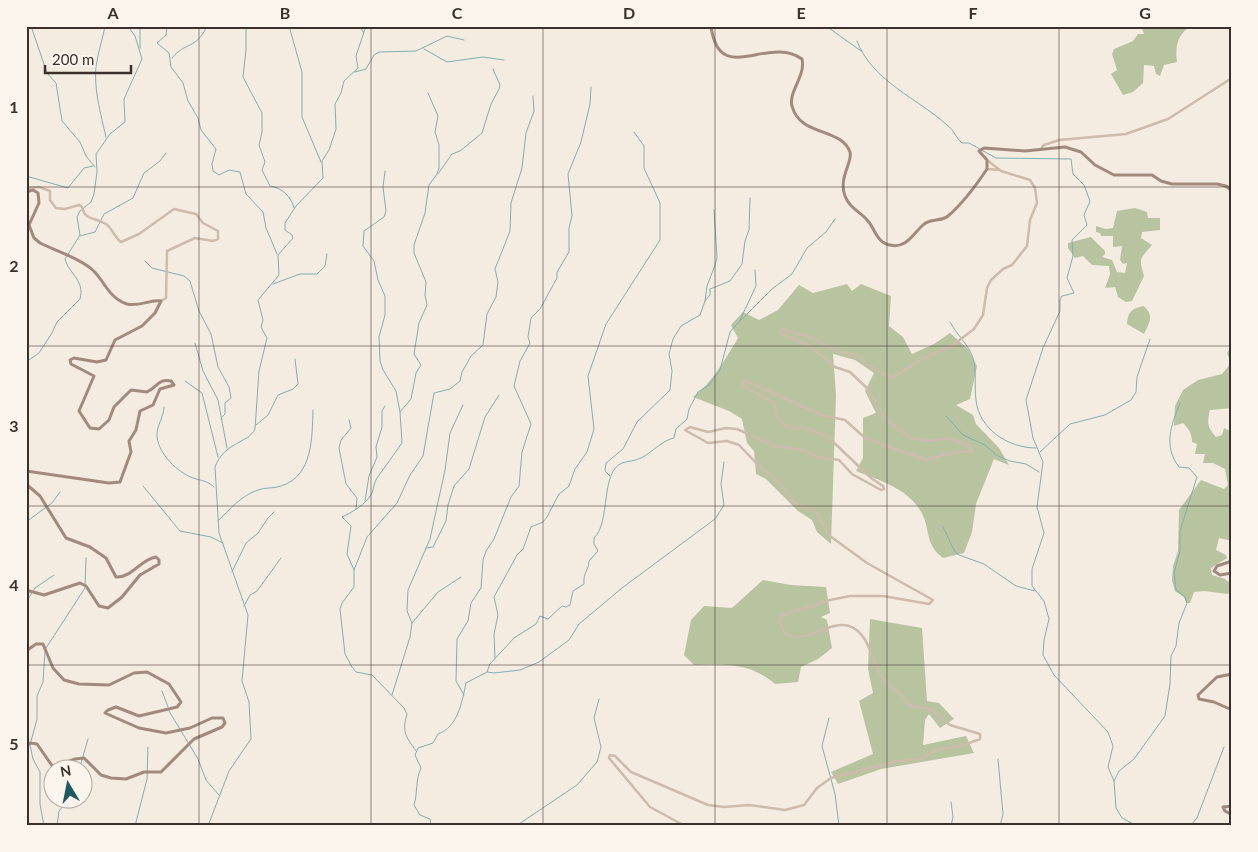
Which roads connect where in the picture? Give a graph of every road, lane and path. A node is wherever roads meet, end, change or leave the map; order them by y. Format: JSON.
{"nodes":[{"id":1,"x":711,"y":26,"type":"edge"},
{"id":2,"x":1232,"y":78,"type":"edge"},
{"id":3,"x":1042,"y":147,"type":"junction"},
{"id":4,"x":987,"y":160,"type":"junction"},
{"id":5,"x":987,"y":169,"type":"junction"},
{"id":6,"x":1000,"y":170,"type":"junction"},
{"id":7,"x":26,"y":190,"type":"edge"},
{"id":8,"x":1232,"y":191,"type":"edge"},
{"id":9,"x":161,"y":301,"type":"junction"},
{"id":10,"x":26,"y":471,"type":"edge"},
{"id":11,"x":26,"y":484,"type":"edge"},
{"id":12,"x":1232,"y":561,"type":"edge"},
{"id":13,"x":1232,"y":573,"type":"edge"},
{"id":14,"x":26,"y":590,"type":"edge"},
{"id":15,"x":26,"y":651,"type":"edge"},
{"id":16,"x":1232,"y":674,"type":"edge"},
{"id":17,"x":1232,"y":710,"type":"edge"},
{"id":18,"x":26,"y":747,"type":"edge"},
{"id":19,"x":1232,"y":806,"type":"edge"},
{"id":20,"x":1232,"y":815,"type":"edge"},
{"id":21,"x":685,"y":826,"type":"edge"}],
"edges":[{"from":1,"to":5,"type":"street"},
{"from":2,"to":3,"type":"street"},
{"from":3,"to":4,"type":"street"},
{"from":3,"to":8,"type":"street"},
{"from":4,"to":5,"type":"street"},
{"from":4,"to":6,"type":"street"},
{"from":5,"to":6,"type":"street"},
{"from":6,"to":21,"type":"street"},
{"from":7,"to":9,"type":"street"},
{"from":7,"to":9,"type":"street"},
{"from":9,"to":10,"type":"street"},
{"from":11,"to":14,"type":"street"},
{"from":12,"to":13,"type":"street"},
{"from":15,"to":18,"type":"street"},
{"from":16,"to":17,"type":"street"},
{"from":19,"to":20,"type":"street"}]}
